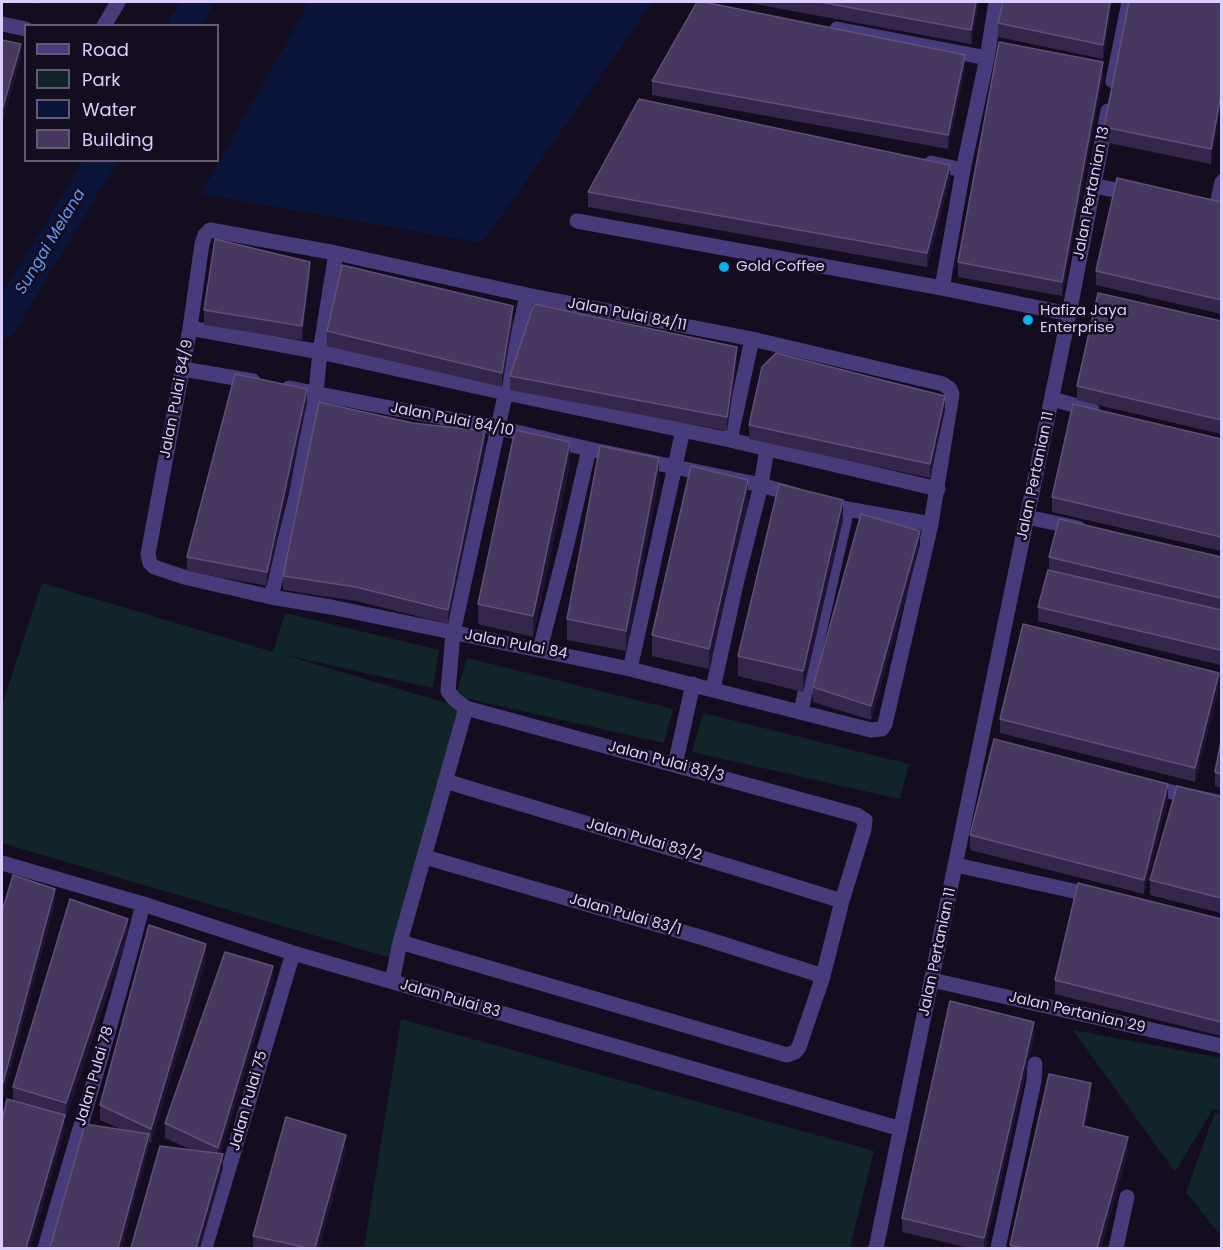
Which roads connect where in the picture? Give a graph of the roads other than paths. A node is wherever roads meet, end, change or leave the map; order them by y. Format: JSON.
{"nodes":[{"id":1,"x":118,"y":2,"type":"edge"},
{"id":2,"x":996,"y":2,"type":"edge"},
{"id":3,"x":1129,"y":2,"type":"edge"},
{"id":4,"x":2,"y":24,"type":"edge"},
{"id":5,"x":105,"y":24,"type":"edge"},
{"id":6,"x":823,"y":27,"type":"edge"},
{"id":7,"x":24,"y":29,"type":"edge"},
{"id":8,"x":987,"y":58,"type":"junction"},
{"id":9,"x":916,"y":160,"type":"edge"},
{"id":10,"x":963,"y":170,"type":"junction"},
{"id":11,"x":1221,"y":182,"type":"edge"},
{"id":12,"x":1094,"y":186,"type":"junction"},
{"id":13,"x":1149,"y":196,"type":"edge"},
{"id":14,"x":1214,"y":209,"type":"edge"},
{"id":15,"x":577,"y":221,"type":"dead end"},
{"id":16,"x":205,"y":235,"type":"joint"},
{"id":17,"x":336,"y":253,"type":"junction"},
{"id":18,"x":942,"y":288,"type":"junction"},
{"id":19,"x":527,"y":295,"type":"junction"},
{"id":20,"x":1069,"y":314,"type":"junction"},
{"id":21,"x":190,"y":328,"type":"junction"},
{"id":22,"x":752,"y":339,"type":"junction"},
{"id":23,"x":320,"y":352,"type":"junction"},
{"id":24,"x":183,"y":369,"type":"junction"},
{"id":25,"x":316,"y":392,"type":"junction"},
{"id":26,"x":506,"y":393,"type":"junction"},
{"id":27,"x":1052,"y":399,"type":"junction"},
{"id":28,"x":1104,"y":413,"type":"edge"},
{"id":29,"x":499,"y":428,"type":"junction"},
{"id":30,"x":683,"y":430,"type":"junction"},
{"id":31,"x":730,"y":440,"type":"junction"},
{"id":32,"x":589,"y":449,"type":"junction"},
{"id":33,"x":767,"y":449,"type":"junction"},
{"id":34,"x":676,"y":466,"type":"junction"},
{"id":35,"x":761,"y":484,"type":"junction"},
{"id":36,"x":938,"y":489,"type":"junction"},
{"id":37,"x":847,"y":509,"type":"junction"},
{"id":38,"x":1028,"y":517,"type":"junction"},
{"id":39,"x":931,"y":524,"type":"junction"},
{"id":40,"x":1096,"y":532,"type":"edge"},
{"id":41,"x":150,"y":562,"type":"joint"},
{"id":42,"x":271,"y":597,"type":"junction"},
{"id":43,"x":453,"y":633,"type":"junction"},
{"id":44,"x":540,"y":650,"type":"junction"},
{"id":45,"x":630,"y":669,"type":"junction"},
{"id":46,"x":693,"y":684,"type":"junction"},
{"id":47,"x":713,"y":689,"type":"junction"},
{"id":48,"x":466,"y":708,"type":"junction"},
{"id":49,"x":801,"y":711,"type":"junction"},
{"id":50,"x":882,"y":729,"type":"joint"},
{"id":51,"x":675,"y":765,"type":"junction"},
{"id":52,"x":445,"y":780,"type":"junction"},
{"id":53,"x":1131,"y":783,"type":"edge"},
{"id":54,"x":1221,"y":803,"type":"edge"},
{"id":55,"x":425,"y":856,"type":"junction"},
{"id":56,"x":2,"y":863,"type":"edge"},
{"id":57,"x":956,"y":865,"type":"junction"},
{"id":58,"x":1114,"y":900,"type":"edge"},
{"id":59,"x":842,"y":901,"type":"junction"},
{"id":60,"x":143,"y":904,"type":"junction"},
{"id":61,"x":400,"y":942,"type":"junction"},
{"id":62,"x":293,"y":953,"type":"junction"},
{"id":63,"x":823,"y":976,"type":"junction"},
{"id":64,"x":932,"y":980,"type":"junction"},
{"id":65,"x":392,"y":982,"type":"junction"},
{"id":66,"x":1221,"y":1046,"type":"edge"},
{"id":67,"x":1035,"y":1064,"type":"dead end"},
{"id":68,"x":901,"y":1129,"type":"junction"},
{"id":69,"x":1127,"y":1197,"type":"dead end"},
{"id":70,"x":45,"y":1248,"type":"edge"},
{"id":71,"x":205,"y":1248,"type":"edge"},
{"id":72,"x":876,"y":1248,"type":"edge"},
{"id":73,"x":998,"y":1248,"type":"edge"},
{"id":74,"x":1116,"y":1248,"type":"edge"}],
"edges":[{"from":1,"to":5,"type":"street"},
{"from":2,"to":8,"type":"street"},
{"from":3,"to":12,"type":"street","name":"Jalan Pertanian 13"},
{"from":4,"to":7,"type":"street"},
{"from":6,"to":8,"type":"street"},
{"from":8,"to":10,"type":"street"},
{"from":9,"to":10,"type":"street"},
{"from":10,"to":18,"type":"street"},
{"from":11,"to":14,"type":"street"},
{"from":12,"to":13,"type":"street"},
{"from":12,"to":20,"type":"street","name":"Jalan Pertanian 13"},
{"from":15,"to":18,"type":"street"},
{"from":16,"to":17,"type":"street","name":"Jalan Pulai 84/11"},
{"from":16,"to":21,"type":"street","name":"Jalan Pulai 84/9"},
{"from":17,"to":19,"type":"street","name":"Jalan Pulai 84/11"},
{"from":17,"to":23,"type":"street"},
{"from":18,"to":20,"type":"street"},
{"from":19,"to":22,"type":"street","name":"Jalan Pulai 84/11"},
{"from":19,"to":26,"type":"street"},
{"from":20,"to":27,"type":"street","name":"Jalan Pertanian 11"},
{"from":21,"to":23,"type":"street"},
{"from":21,"to":24,"type":"street","name":"Jalan Pulai 84/9"},
{"from":22,"to":31,"type":"street"},
{"from":22,"to":36,"type":"street","name":"Jalan Pulai 84/11"},
{"from":23,"to":25,"type":"street"},
{"from":23,"to":26,"type":"street"},
{"from":24,"to":25,"type":"street","name":"Jalan Pulai 84/10"},
{"from":24,"to":41,"type":"street","name":"Jalan Pulai 84/9"},
{"from":25,"to":29,"type":"street","name":"Jalan Pulai 84/10"},
{"from":25,"to":42,"type":"street"},
{"from":26,"to":29,"type":"street"},
{"from":26,"to":30,"type":"street"},
{"from":27,"to":28,"type":"street"},
{"from":27,"to":38,"type":"street","name":"Jalan Pertanian 11"},
{"from":29,"to":32,"type":"street","name":"Jalan Pulai 84/10"},
{"from":29,"to":43,"type":"street"},
{"from":30,"to":31,"type":"street"},
{"from":30,"to":34,"type":"street"},
{"from":31,"to":33,"type":"street"},
{"from":32,"to":34,"type":"street","name":"Jalan Pulai 84/10"},
{"from":32,"to":44,"type":"street"},
{"from":33,"to":35,"type":"street"},
{"from":33,"to":36,"type":"street"},
{"from":34,"to":35,"type":"street","name":"Jalan Pulai 84/10"},
{"from":34,"to":45,"type":"street"},
{"from":35,"to":37,"type":"street","name":"Jalan Pulai 84/10"},
{"from":35,"to":47,"type":"street"},
{"from":36,"to":39,"type":"street","name":"Jalan Pulai 84/11"},
{"from":37,"to":39,"type":"street","name":"Jalan Pulai 84/10"},
{"from":37,"to":49,"type":"street"},
{"from":38,"to":40,"type":"street"},
{"from":38,"to":57,"type":"street","name":"Jalan Pertanian 11"},
{"from":39,"to":50,"type":"street","name":"Jalan Pulai 84/11"},
{"from":41,"to":42,"type":"street","name":"Jalan Pulai 84"},
{"from":42,"to":43,"type":"street","name":"Jalan Pulai 84"},
{"from":43,"to":44,"type":"street","name":"Jalan Pulai 84"},
{"from":43,"to":48,"type":"street"},
{"from":44,"to":45,"type":"street","name":"Jalan Pulai 84"},
{"from":45,"to":46,"type":"street","name":"Jalan Pulai 84"},
{"from":46,"to":47,"type":"street","name":"Jalan Pulai 84"},
{"from":46,"to":51,"type":"street"},
{"from":47,"to":49,"type":"street","name":"Jalan Pulai 84"},
{"from":48,"to":51,"type":"street","name":"Jalan Pulai 83/3"},
{"from":48,"to":52,"type":"street"},
{"from":49,"to":50,"type":"street","name":"Jalan Pulai 84"},
{"from":51,"to":59,"type":"street","name":"Jalan Pulai 83/3"},
{"from":52,"to":55,"type":"street"},
{"from":52,"to":59,"type":"street","name":"Jalan Pulai 83/2"},
{"from":53,"to":54,"type":"street"},
{"from":55,"to":61,"type":"street"},
{"from":55,"to":63,"type":"street","name":"Jalan Pulai 83/1"},
{"from":56,"to":60,"type":"street","name":"Jalan Pulai 83"},
{"from":57,"to":58,"type":"street"},
{"from":57,"to":64,"type":"street","name":"Jalan Pertanian 11"},
{"from":59,"to":63,"type":"street"},
{"from":60,"to":62,"type":"street","name":"Jalan Pulai 83"},
{"from":60,"to":70,"type":"street","name":"Jalan Pulai 78"},
{"from":61,"to":63,"type":"street"},
{"from":61,"to":65,"type":"street"},
{"from":62,"to":65,"type":"street","name":"Jalan Pulai 83"},
{"from":62,"to":71,"type":"street","name":"Jalan Pulai 75"},
{"from":64,"to":66,"type":"street","name":"Jalan Pertanian 29"},
{"from":64,"to":68,"type":"street","name":"Jalan Pertanian 11"},
{"from":65,"to":68,"type":"street","name":"Jalan Pulai 83"},
{"from":67,"to":73,"type":"street"},
{"from":68,"to":72,"type":"street","name":"Jalan Pertanian 11"},
{"from":69,"to":74,"type":"street"}]}
